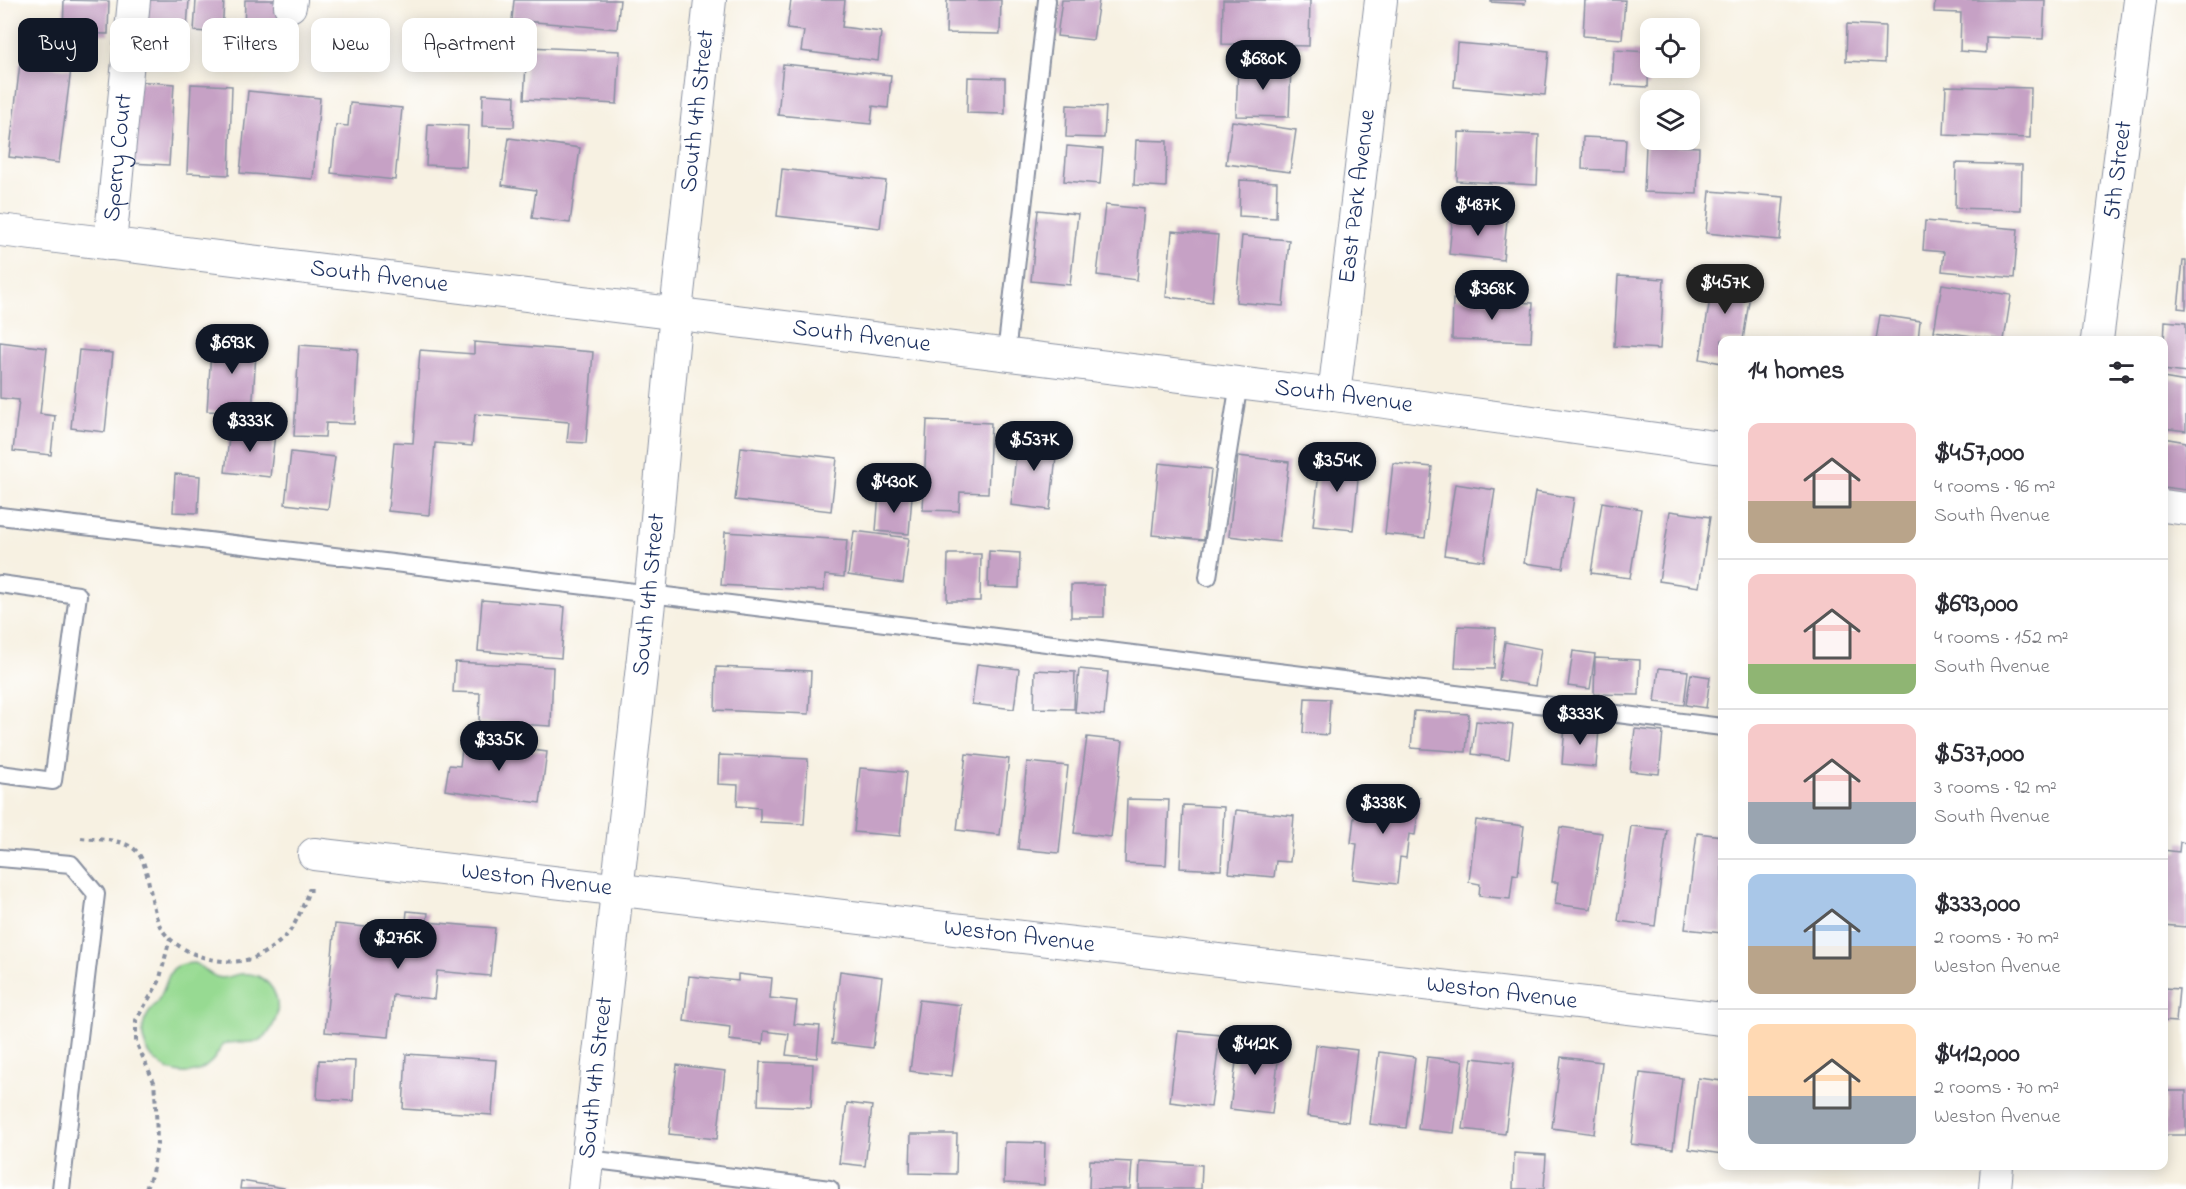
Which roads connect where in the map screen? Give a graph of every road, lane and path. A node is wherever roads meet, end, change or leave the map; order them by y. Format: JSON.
{"nodes":[{"id":1,"x":134,"y":0,"type":"edge"},
{"id":2,"x":710,"y":0,"type":"edge"},
{"id":3,"x":1047,"y":0,"type":"edge"},
{"id":4,"x":1381,"y":0,"type":"edge"},
{"id":5,"x":2140,"y":0,"type":"edge"},
{"id":6,"x":0,"y":230,"type":"edge"},
{"id":7,"x":110,"y":244,"type":"junction"},
{"id":8,"x":676,"y":312,"type":"junction"},
{"id":9,"x":2098,"y":336,"type":"edge"},
{"id":10,"x":1006,"y":354,"type":"junction"},
{"id":11,"x":1239,"y":383,"type":"junction"},
{"id":12,"x":1335,"y":395,"type":"junction"},
{"id":13,"x":1718,"y":447,"type":"edge"},
{"id":14,"x":2168,"y":507,"type":"edge"},
{"id":15,"x":2186,"y":509,"type":"edge"},
{"id":16,"x":0,"y":516,"type":"edge"},
{"id":17,"x":1208,"y":577,"type":"dead end"},
{"id":18,"x":0,"y":584,"type":"edge"},
{"id":19,"x":650,"y":594,"type":"junction"},
{"id":20,"x":1718,"y":727,"type":"edge"},
{"id":21,"x":0,"y":774,"type":"edge"},
{"id":22,"x":79,"y":838,"type":"dead end"},
{"id":23,"x":314,"y":854,"type":"dead end"},
{"id":24,"x":0,"y":858,"type":"edge"},
{"id":25,"x":320,"y":890,"type":"dead end"},
{"id":26,"x":619,"y":890,"type":"junction"},
{"id":27,"x":170,"y":937,"type":"junction"},
{"id":28,"x":1718,"y":1019,"type":"edge"},
{"id":29,"x":586,"y":1174,"type":"edge"},
{"id":30,"x":61,"y":1189,"type":"edge"},
{"id":31,"x":146,"y":1189,"type":"edge"},
{"id":32,"x":830,"y":1189,"type":"edge"}],
"edges":[{"from":1,"to":7,"type":"street","name":"Sperry Court"},
{"from":2,"to":8,"type":"street","name":"South 4th Street"},
{"from":3,"to":10,"type":"lane"},
{"from":4,"to":12,"type":"street","name":"East Park Avenue"},
{"from":5,"to":9,"type":"street","name":"5th Street"},
{"from":6,"to":7,"type":"street","name":"South Avenue"},
{"from":7,"to":8,"type":"street","name":"South Avenue"},
{"from":8,"to":10,"type":"street","name":"South Avenue"},
{"from":8,"to":19,"type":"street","name":"South 4th Street"},
{"from":10,"to":11,"type":"street","name":"South Avenue"},
{"from":11,"to":12,"type":"street","name":"South Avenue"},
{"from":11,"to":17,"type":"lane"},
{"from":12,"to":13,"type":"street","name":"South Avenue"},
{"from":14,"to":15,"type":"street"},
{"from":16,"to":19,"type":"lane"},
{"from":18,"to":21,"type":"lane"},
{"from":19,"to":20,"type":"lane"},
{"from":19,"to":26,"type":"street","name":"South 4th Street"},
{"from":22,"to":27,"type":"path"},
{"from":23,"to":26,"type":"street","name":"Weston Avenue"},
{"from":24,"to":30,"type":"lane"},
{"from":25,"to":27,"type":"path"},
{"from":26,"to":28,"type":"street","name":"Weston Avenue"},
{"from":26,"to":29,"type":"street","name":"South 4th Street"},
{"from":27,"to":31,"type":"path"},
{"from":29,"to":32,"type":"lane"}]}
